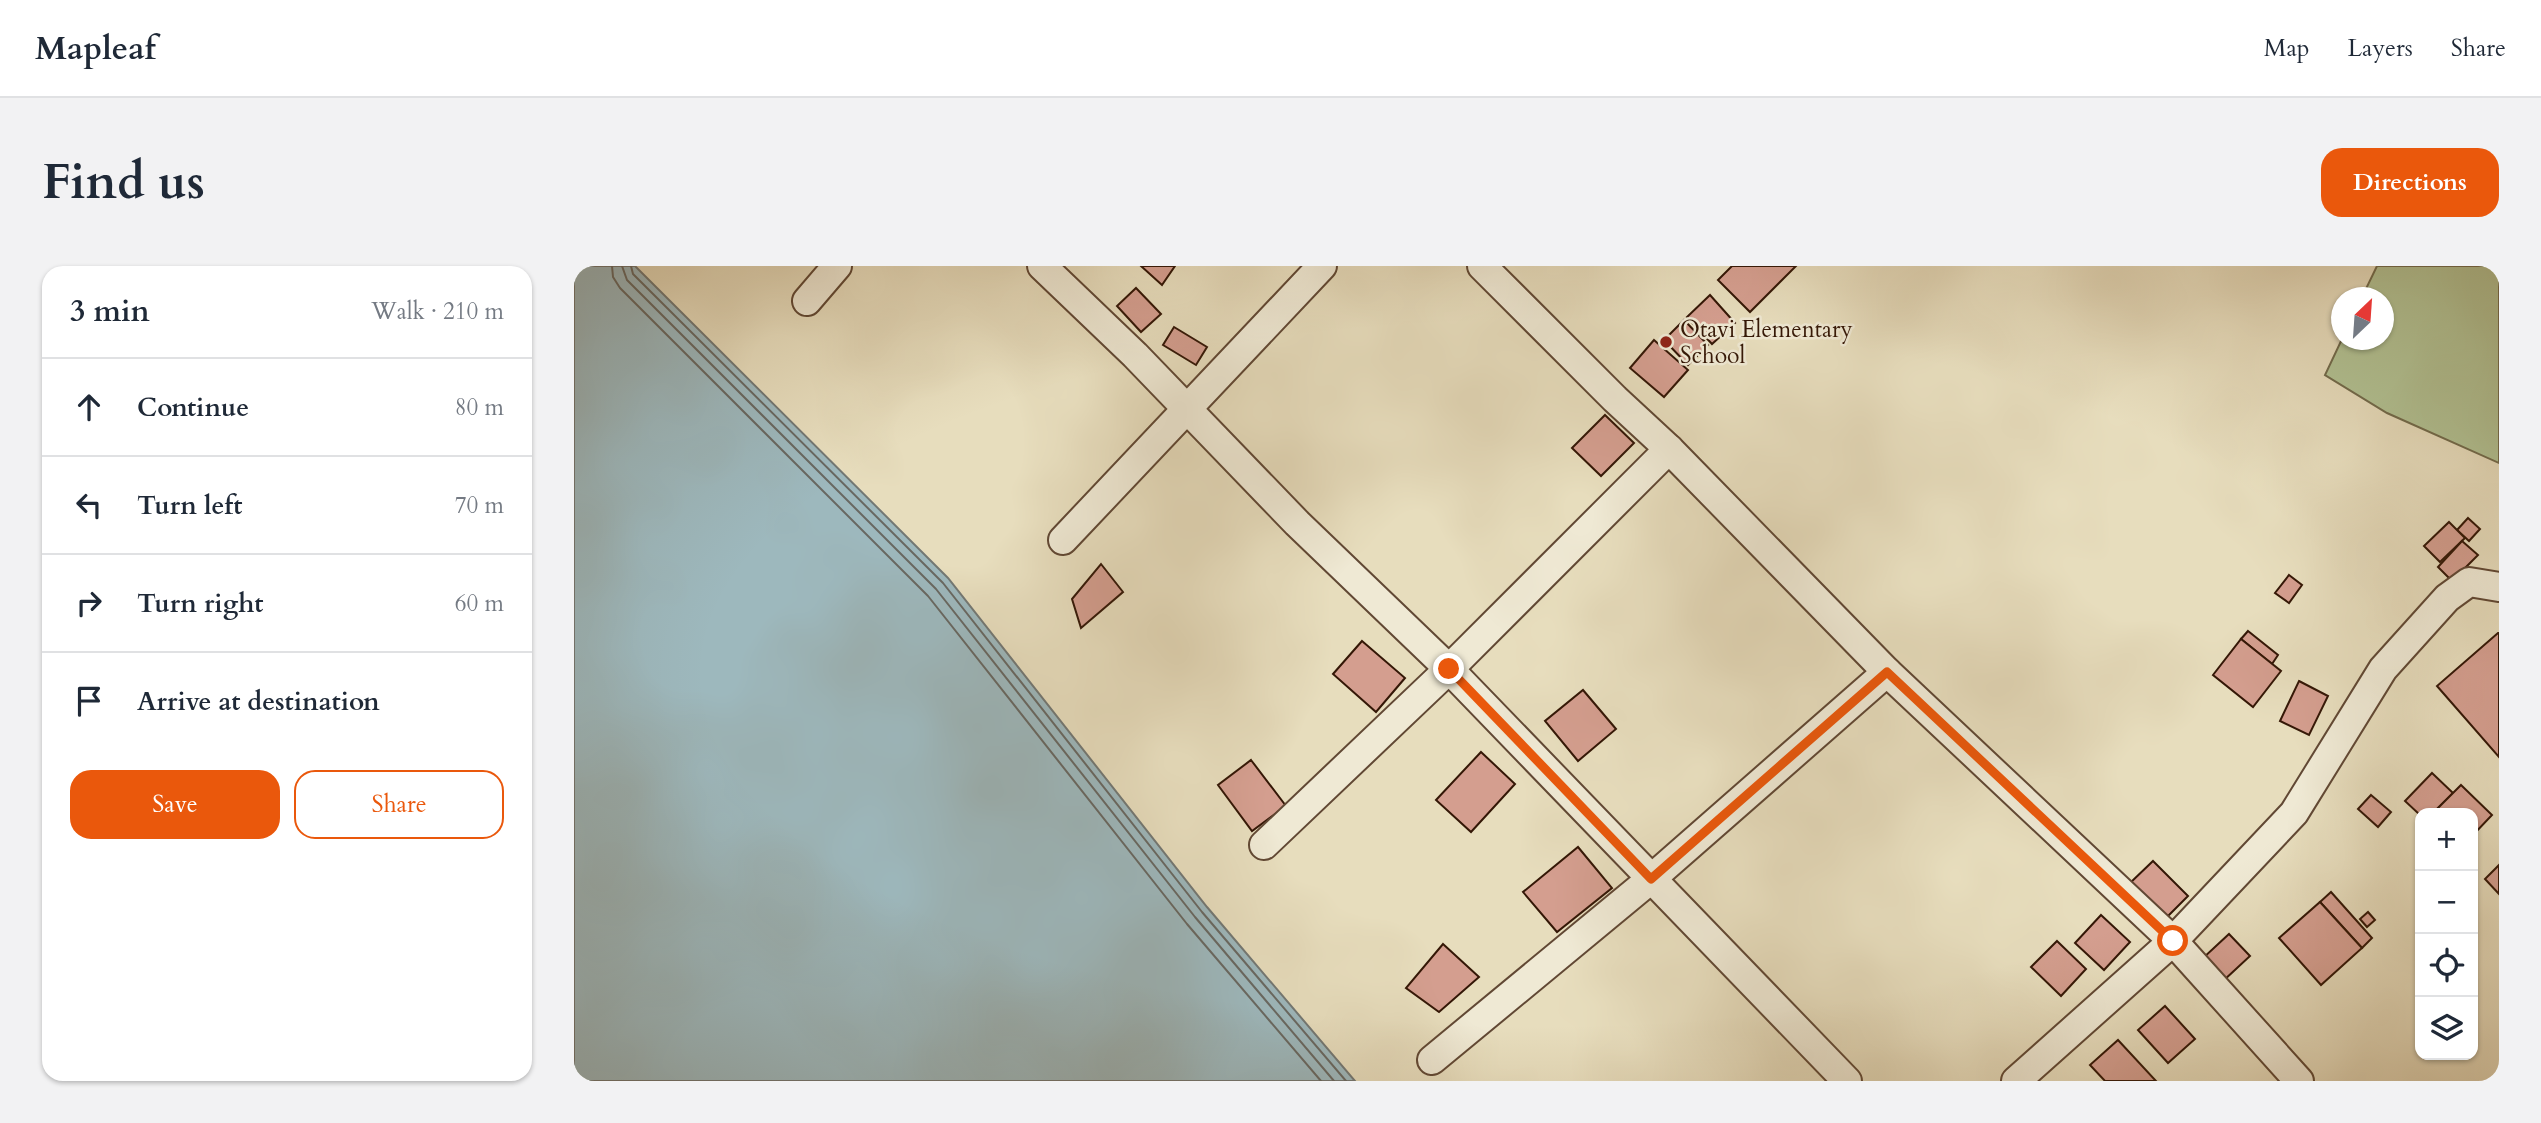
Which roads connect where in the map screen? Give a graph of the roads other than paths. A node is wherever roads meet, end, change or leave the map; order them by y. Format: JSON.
{"nodes":[{"id":1,"x":837,"y":266,"type":"edge"},
{"id":2,"x":1042,"y":266,"type":"edge"},
{"id":3,"x":1322,"y":266,"type":"edge"},
{"id":4,"x":1482,"y":266,"type":"edge"},
{"id":5,"x":807,"y":301,"type":"dead end"},
{"id":6,"x":1188,"y":410,"type":"junction"},
{"id":7,"x":1669,"y":449,"type":"junction"},
{"id":8,"x":1063,"y":540,"type":"dead end"},
{"id":9,"x":2499,"y":587,"type":"edge"},
{"id":10,"x":1449,"y":669,"type":"junction"},
{"id":11,"x":1887,"y":672,"type":"junction"},
{"id":12,"x":1264,"y":845,"type":"dead end"},
{"id":13,"x":1651,"y":879,"type":"junction"},
{"id":14,"x":2173,"y":941,"type":"junction"},
{"id":15,"x":1432,"y":1060,"type":"dead end"},
{"id":16,"x":1847,"y":1081,"type":"edge"},
{"id":17,"x":2016,"y":1081,"type":"edge"},
{"id":18,"x":2299,"y":1081,"type":"edge"}],
"edges":[{"from":1,"to":5,"type":"street"},
{"from":2,"to":6,"type":"street"},
{"from":3,"to":6,"type":"street"},
{"from":4,"to":7,"type":"street"},
{"from":6,"to":8,"type":"street"},
{"from":6,"to":10,"type":"street"},
{"from":7,"to":10,"type":"street"},
{"from":7,"to":11,"type":"street"},
{"from":9,"to":14,"type":"street"},
{"from":10,"to":12,"type":"street"},
{"from":10,"to":13,"type":"street"},
{"from":11,"to":13,"type":"street"},
{"from":11,"to":14,"type":"street"},
{"from":13,"to":15,"type":"street"},
{"from":13,"to":16,"type":"street"},
{"from":14,"to":17,"type":"street"},
{"from":14,"to":18,"type":"street"}]}
